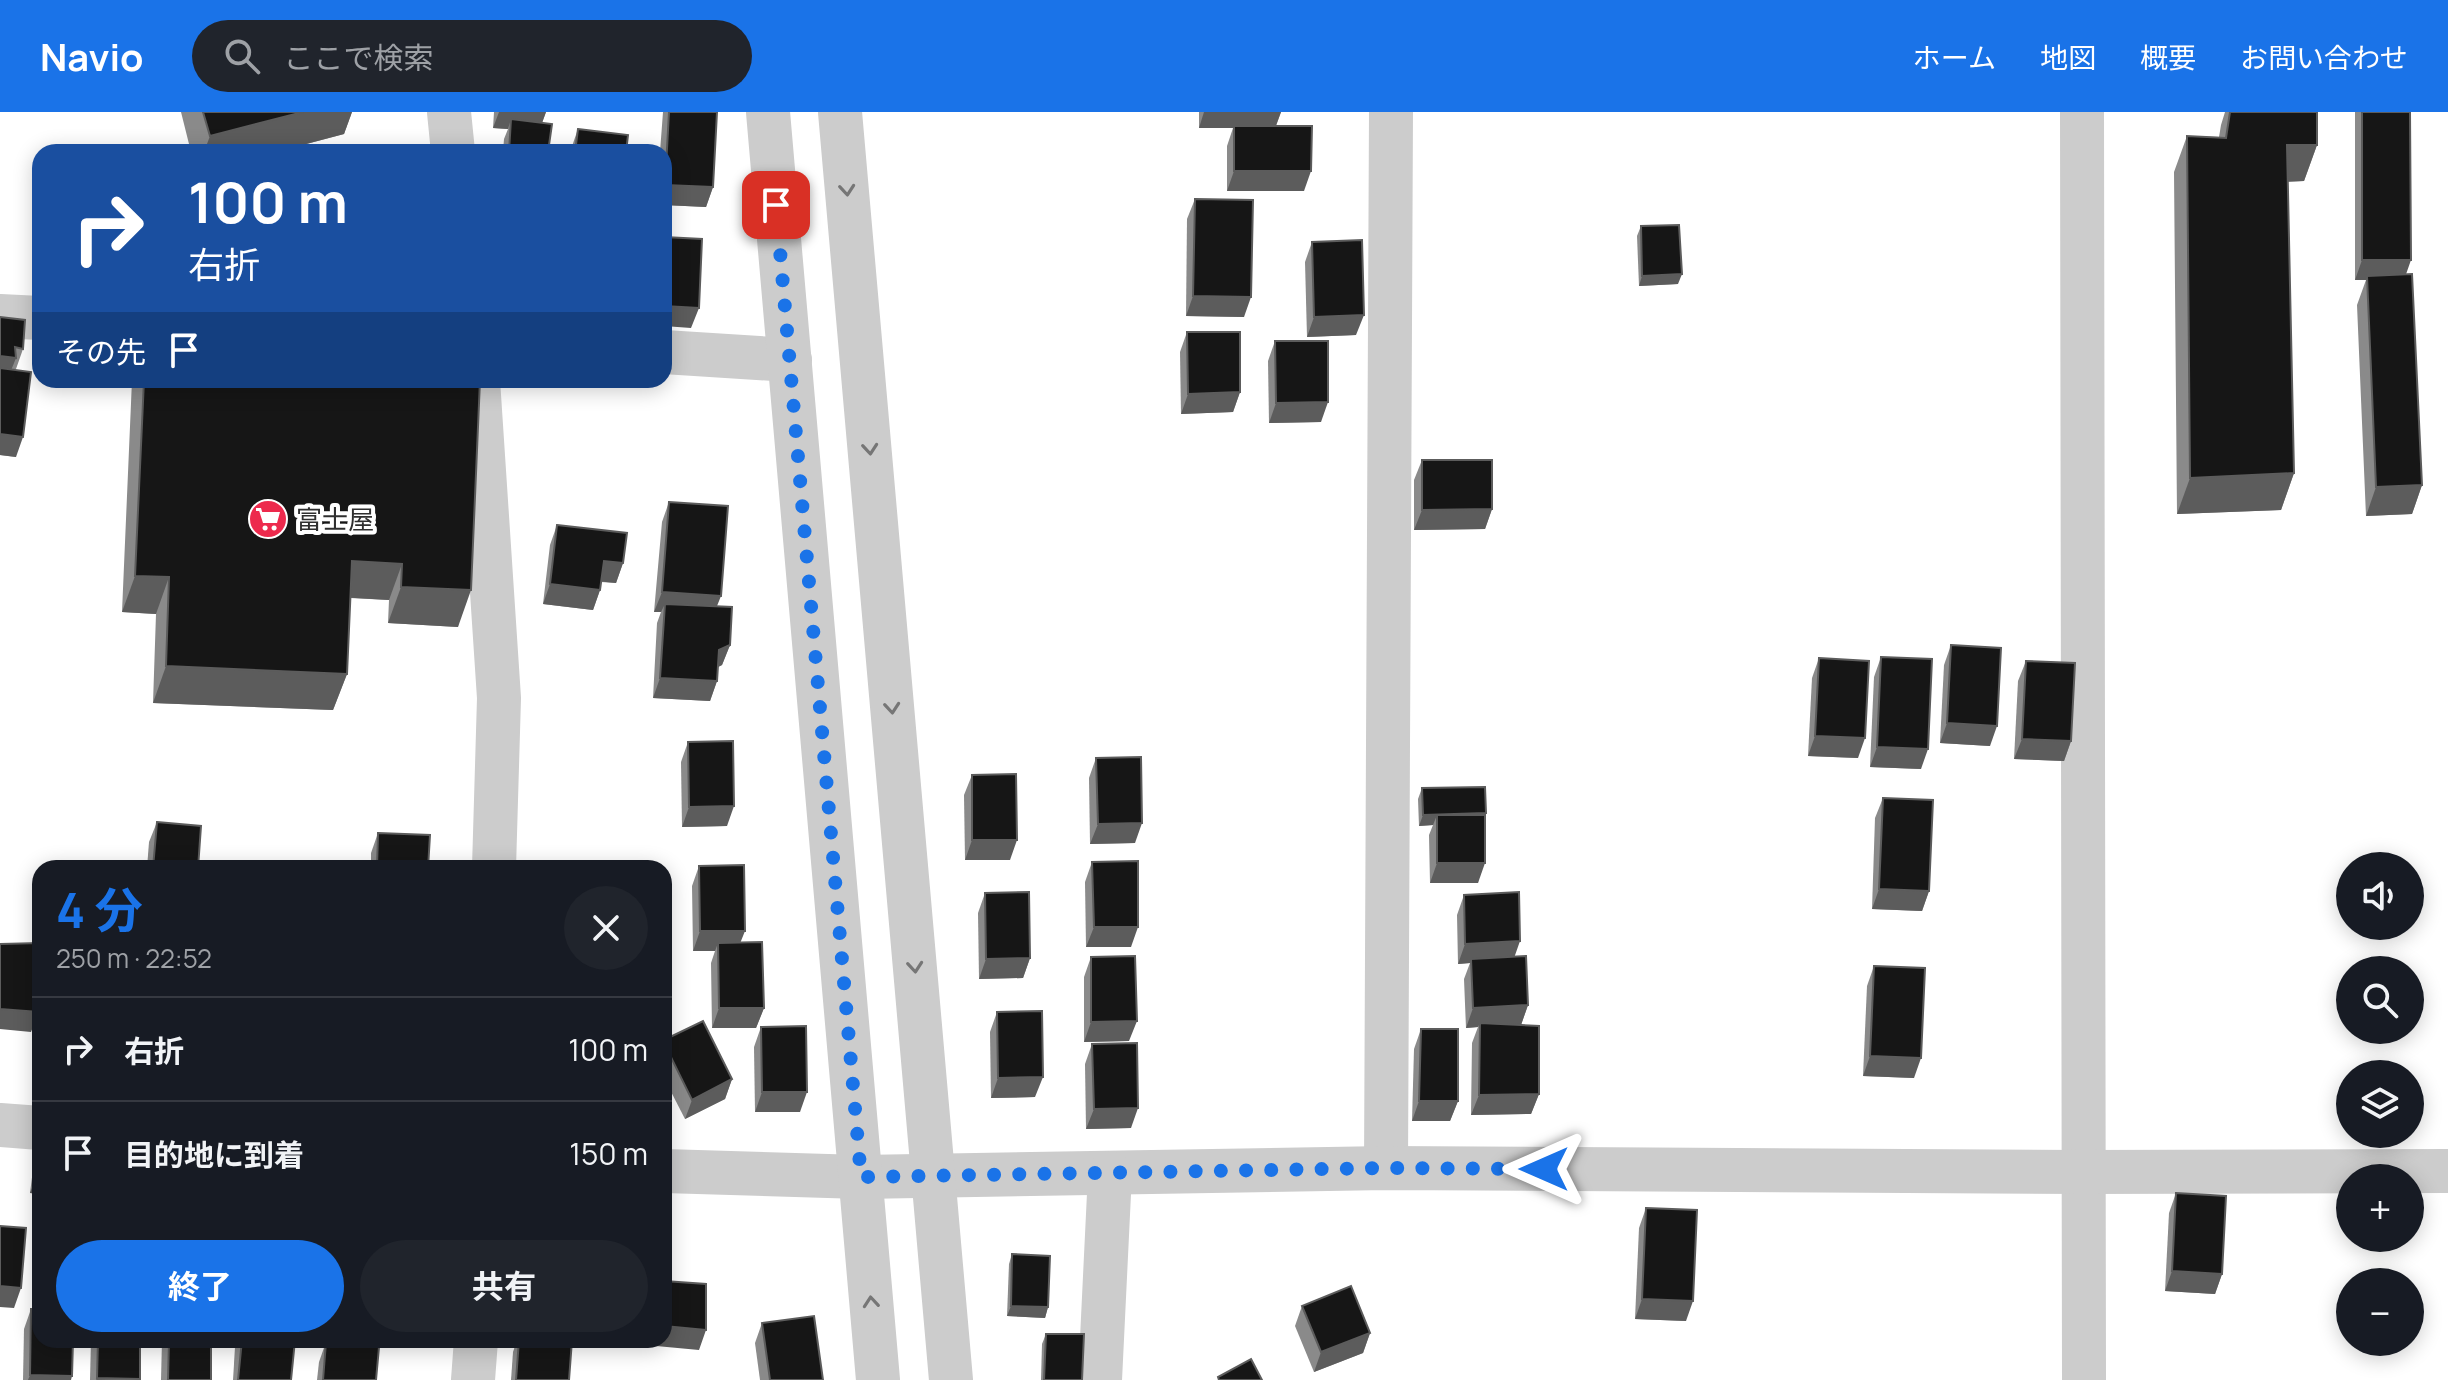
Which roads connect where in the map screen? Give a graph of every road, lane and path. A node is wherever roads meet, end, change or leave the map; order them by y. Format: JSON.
{"nodes":[{"id":1,"x":449,"y":112,"type":"edge"},
{"id":2,"x":768,"y":112,"type":"edge"},
{"id":3,"x":840,"y":112,"type":"edge"},
{"id":4,"x":1391,"y":112,"type":"edge"},
{"id":5,"x":2082,"y":112,"type":"edge"},
{"id":6,"x":452,"y":144,"type":"edge"},
{"id":7,"x":0,"y":316,"type":"edge"},
{"id":8,"x":32,"y":318,"type":"edge"},
{"id":9,"x":672,"y":353,"type":"edge"},
{"id":10,"x":790,"y":360,"type":"junction"},
{"id":11,"x":479,"y":388,"type":"edge"},
{"id":12,"x":494,"y":860,"type":"edge"},
{"id":13,"x":0,"y":1125,"type":"edge"},
{"id":14,"x":32,"y":1127,"type":"edge"},
{"id":15,"x":1386,"y":1168,"type":"junction"},
{"id":16,"x":672,"y":1171,"type":"edge"},
{"id":17,"x":2448,"y":1171,"type":"edge"},
{"id":18,"x":2082,"y":1172,"type":"junction"},
{"id":19,"x":1110,"y":1173,"type":"junction"},
{"id":20,"x":933,"y":1176,"type":"junction"},
{"id":21,"x":861,"y":1177,"type":"junction"},
{"id":22,"x":475,"y":1348,"type":"edge"},
{"id":23,"x":473,"y":1380,"type":"edge"},
{"id":24,"x":878,"y":1380,"type":"edge"},
{"id":25,"x":951,"y":1380,"type":"edge"},
{"id":26,"x":1100,"y":1380,"type":"edge"},
{"id":27,"x":2084,"y":1380,"type":"edge"}],
"edges":[{"from":1,"to":6,"type":"street"},
{"from":2,"to":10,"type":"street"},
{"from":3,"to":20,"type":"street","one_way":true},
{"from":4,"to":15,"type":"street"},
{"from":5,"to":18,"type":"street"},
{"from":7,"to":8,"type":"street"},
{"from":9,"to":10,"type":"street"},
{"from":10,"to":21,"type":"street"},
{"from":11,"to":12,"type":"street"},
{"from":13,"to":14,"type":"street"},
{"from":15,"to":18,"type":"street"},
{"from":15,"to":19,"type":"street"},
{"from":16,"to":21,"type":"street"},
{"from":17,"to":18,"type":"street"},
{"from":18,"to":27,"type":"street"},
{"from":19,"to":20,"type":"street"},
{"from":19,"to":26,"type":"street"},
{"from":20,"to":21,"type":"street"},
{"from":20,"to":25,"type":"street"},
{"from":24,"to":21,"type":"street","one_way":true},
{"from":22,"to":23,"type":"street"}]}
